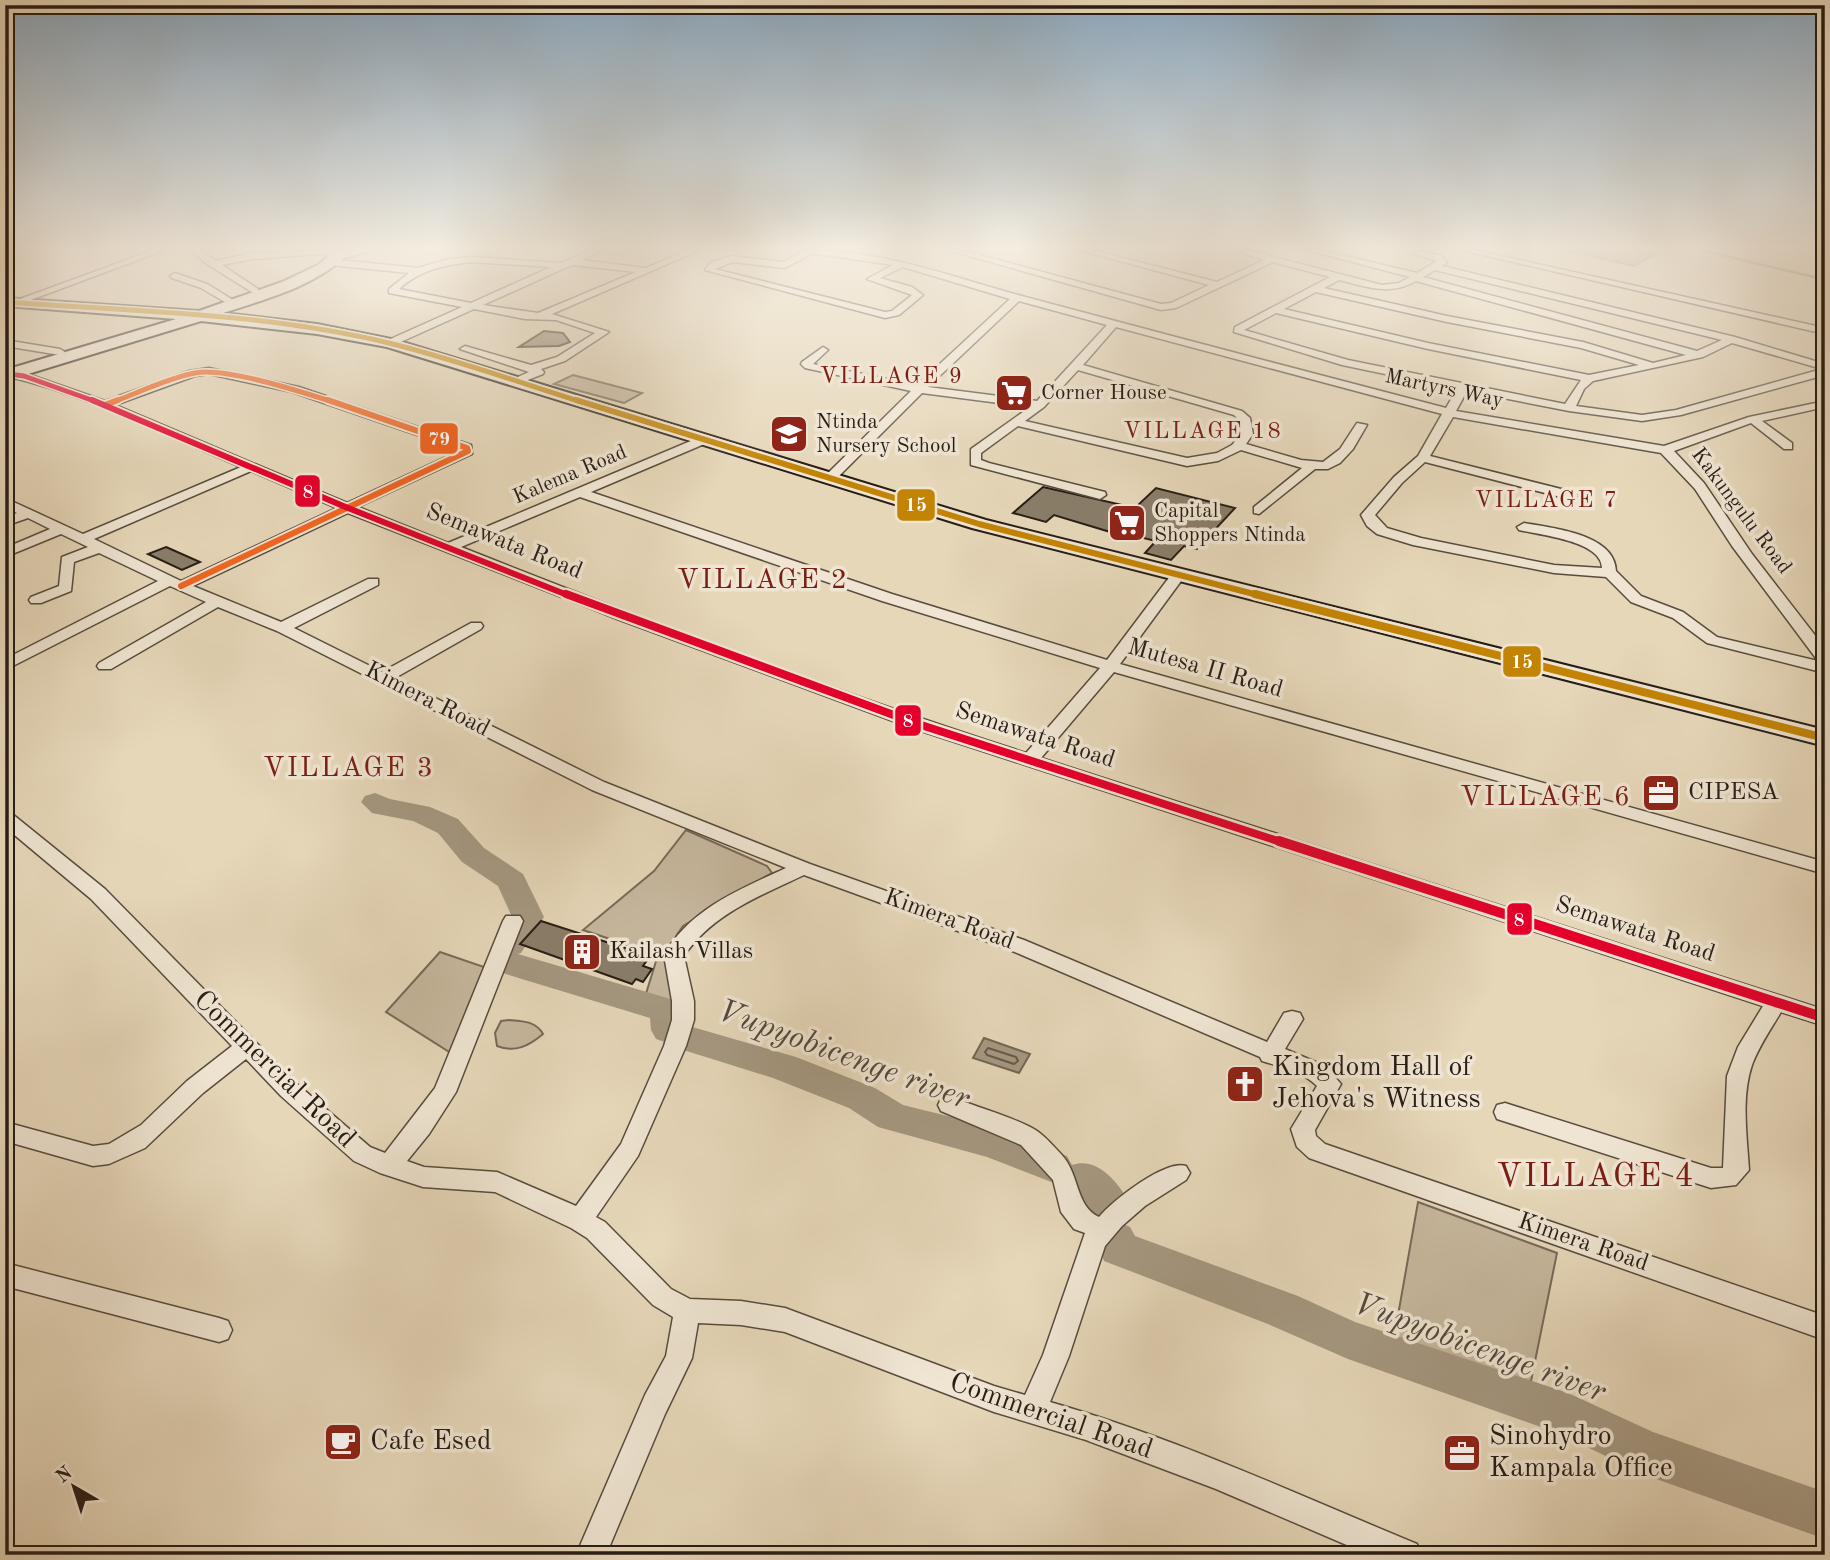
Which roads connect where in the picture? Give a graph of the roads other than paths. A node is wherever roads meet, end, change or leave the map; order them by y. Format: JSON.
{"nodes":[{"id":1,"x":163,"y":323,"type":"edge"},
{"id":2,"x":165,"y":323,"type":"edge"},
{"id":3,"x":296,"y":323,"type":"edge"},
{"id":4,"x":436,"y":323,"type":"edge"},
{"id":5,"x":570,"y":323,"type":"edge"},
{"id":6,"x":990,"y":323,"type":"edge"},
{"id":7,"x":1105,"y":323,"type":"edge"},
{"id":8,"x":1251,"y":323,"type":"edge"},
{"id":9,"x":1330,"y":323,"type":"edge"},
{"id":10,"x":1467,"y":323,"type":"edge"},
{"id":11,"x":1583,"y":323,"type":"edge"},
{"id":12,"x":1665,"y":323,"type":"edge"},
{"id":13,"x":1789,"y":323,"type":"edge"},
{"id":14,"x":1113,"y":325,"type":"junction"},
{"id":15,"x":1825,"y":331,"type":"edge"},
{"id":16,"x":1731,"y":339,"type":"junction"},
{"id":17,"x":5,"y":343,"type":"edge"},
{"id":18,"x":390,"y":343,"type":"junction"},
{"id":19,"x":465,"y":349,"type":"dead end"},
{"id":20,"x":823,"y":350,"type":"dead end"},
{"id":21,"x":506,"y":351,"type":"dead end"},
{"id":22,"x":60,"y":352,"type":"junction"},
{"id":23,"x":1699,"y":355,"type":"junction"},
{"id":24,"x":492,"y":357,"type":"junction"},
{"id":25,"x":1075,"y":366,"type":"junction"},
{"id":26,"x":1651,"y":366,"type":"junction"},
{"id":27,"x":531,"y":369,"type":"junction"},
{"id":28,"x":15,"y":370,"type":"edge"},
{"id":29,"x":1825,"y":370,"type":"edge"},
{"id":30,"x":1589,"y":378,"type":"junction"},
{"id":31,"x":515,"y":382,"type":"junction"},
{"id":32,"x":1464,"y":387,"type":"junction"},
{"id":33,"x":919,"y":389,"type":"junction"},
{"id":34,"x":1825,"y":404,"type":"edge"},
{"id":35,"x":105,"y":405,"type":"junction"},
{"id":36,"x":1040,"y":405,"type":"junction"},
{"id":37,"x":1569,"y":408,"type":"junction"},
{"id":38,"x":1450,"y":413,"type":"junction"},
{"id":39,"x":1753,"y":419,"type":"junction"},
{"id":40,"x":1014,"y":422,"type":"junction"},
{"id":41,"x":1361,"y":425,"type":"dead end"},
{"id":42,"x":705,"y":439,"type":"junction"},
{"id":43,"x":1241,"y":446,"type":"junction"},
{"id":44,"x":1788,"y":446,"type":"dead end"},
{"id":45,"x":1665,"y":450,"type":"junction"},
{"id":46,"x":1423,"y":457,"type":"junction"},
{"id":47,"x":1312,"y":466,"type":"junction"},
{"id":48,"x":251,"y":467,"type":"junction"},
{"id":49,"x":830,"y":478,"type":"junction"},
{"id":50,"x":579,"y":492,"type":"junction"},
{"id":51,"x":1100,"y":495,"type":"dead end"},
{"id":52,"x":1572,"y":496,"type":"dead end"},
{"id":53,"x":5,"y":502,"type":"edge"},
{"id":54,"x":348,"y":508,"type":"junction"},
{"id":55,"x":1259,"y":510,"type":"dead end"},
{"id":56,"x":30,"y":513,"type":"junction"},
{"id":57,"x":5,"y":522,"type":"edge"},
{"id":58,"x":1524,"y":527,"type":"dead end"},
{"id":59,"x":61,"y":529,"type":"junction"},
{"id":60,"x":81,"y":540,"type":"junction"},
{"id":61,"x":450,"y":547,"type":"junction"},
{"id":62,"x":99,"y":548,"type":"junction"},
{"id":63,"x":5,"y":553,"type":"edge"},
{"id":64,"x":1609,"y":573,"type":"junction"},
{"id":65,"x":1179,"y":574,"type":"junction"},
{"id":66,"x":373,"y":582,"type":"dead end"},
{"id":67,"x":175,"y":583,"type":"junction"},
{"id":68,"x":36,"y":600,"type":"dead end"},
{"id":69,"x":216,"y":602,"type":"junction"},
{"id":70,"x":477,"y":626,"type":"dead end"},
{"id":71,"x":282,"y":628,"type":"junction"},
{"id":72,"x":1807,"y":632,"type":"junction"},
{"id":73,"x":1825,"y":647,"type":"edge"},
{"id":74,"x":1825,"y":661,"type":"edge"},
{"id":75,"x":5,"y":665,"type":"edge"},
{"id":76,"x":1111,"y":665,"type":"junction"},
{"id":77,"x":105,"y":666,"type":"dead end"},
{"id":78,"x":1825,"y":668,"type":"edge"},
{"id":79,"x":385,"y":677,"type":"junction"},
{"id":80,"x":1825,"y":737,"type":"edge"},
{"id":81,"x":1030,"y":760,"type":"junction"},
{"id":82,"x":5,"y":817,"type":"edge"},
{"id":83,"x":803,"y":868,"type":"junction"},
{"id":84,"x":1825,"y":868,"type":"edge"},
{"id":85,"x":513,"y":921,"type":"dead end"},
{"id":86,"x":1776,"y":1002,"type":"junction"},
{"id":87,"x":1825,"y":1018,"type":"edge"},
{"id":88,"x":1292,"y":1019,"type":"dead end"},
{"id":89,"x":248,"y":1046,"type":"junction"},
{"id":90,"x":1270,"y":1055,"type":"junction"},
{"id":91,"x":949,"y":1105,"type":"dead end"},
{"id":92,"x":1505,"y":1112,"type":"dead end"},
{"id":93,"x":5,"y":1131,"type":"edge"},
{"id":94,"x":388,"y":1166,"type":"junction"},
{"id":95,"x":1178,"y":1173,"type":"dead end"},
{"id":96,"x":580,"y":1220,"type":"junction"},
{"id":97,"x":1103,"y":1230,"type":"junction"},
{"id":98,"x":5,"y":1274,"type":"edge"},
{"id":99,"x":687,"y":1311,"type":"junction"},
{"id":100,"x":1825,"y":1328,"type":"edge"},
{"id":101,"x":219,"y":1330,"type":"dead end"},
{"id":102,"x":1032,"y":1411,"type":"junction"},
{"id":103,"x":591,"y":1555,"type":"edge"},
{"id":104,"x":1406,"y":1555,"type":"edge"}],
"edges":[{"from":1,"to":22,"type":"main road"},
{"from":2,"to":28,"type":"main road"},
{"from":3,"to":18,"type":"main road"},
{"from":4,"to":18,"type":"street"},
{"from":5,"to":27,"type":"street"},
{"from":6,"to":33,"type":"street"},
{"from":7,"to":14,"type":"street","name":"Martyrs Way"},
{"from":8,"to":32,"type":"street"},
{"from":9,"to":30,"type":"street"},
{"from":10,"to":26,"type":"street"},
{"from":11,"to":23,"type":"street"},
{"from":12,"to":16,"type":"street"},
{"from":13,"to":15,"type":"street"},
{"from":14,"to":25,"type":"street"},
{"from":14,"to":38,"type":"street","name":"Martyrs Way"},
{"from":16,"to":23,"type":"street"},
{"from":16,"to":29,"type":"street"},
{"from":17,"to":22,"type":"street"},
{"from":18,"to":31,"type":"main road"},
{"from":19,"to":24,"type":"street"},
{"from":20,"to":33,"type":"street"},
{"from":21,"to":24,"type":"street"},
{"from":22,"to":28,"type":"main road"},
{"from":23,"to":26,"type":"street"},
{"from":24,"to":27,"type":"street"},
{"from":25,"to":36,"type":"street"},
{"from":25,"to":43,"type":"street"},
{"from":26,"to":30,"type":"street"},
{"from":27,"to":31,"type":"street"},
{"from":28,"to":35,"type":"street","name":"Semawata Road"},
{"from":29,"to":37,"type":"street"},
{"from":30,"to":37,"type":"street"},
{"from":31,"to":42,"type":"main road"},
{"from":32,"to":37,"type":"street"},
{"from":32,"to":38,"type":"street"},
{"from":33,"to":36,"type":"street"},
{"from":33,"to":49,"type":"street"},
{"from":34,"to":39,"type":"street"},
{"from":35,"to":48,"type":"street","name":"Semawata Road"},
{"from":35,"to":54,"type":"street"},
{"from":36,"to":40,"type":"street"},
{"from":38,"to":45,"type":"street","name":"Martyrs Way"},
{"from":38,"to":46,"type":"street"},
{"from":39,"to":44,"type":"street"},
{"from":39,"to":45,"type":"street"},
{"from":40,"to":43,"type":"street"},
{"from":40,"to":51,"type":"street"},
{"from":41,"to":47,"type":"street"},
{"from":42,"to":49,"type":"main road"},
{"from":42,"to":50,"type":"street","name":"Kalema Road"},
{"from":43,"to":47,"type":"street"},
{"from":45,"to":72,"type":"street","name":"Kakungulu Road"},
{"from":46,"to":52,"type":"street"},
{"from":46,"to":64,"type":"street"},
{"from":47,"to":55,"type":"street"},
{"from":48,"to":54,"type":"street","name":"Semawata Road"},
{"from":48,"to":60,"type":"street"},
{"from":49,"to":65,"type":"main road"},
{"from":50,"to":61,"type":"street","name":"Kalema Road"},
{"from":50,"to":76,"type":"street","name":"Mutesa II Road"},
{"from":53,"to":56,"type":"street","name":"Kimera Road"},
{"from":54,"to":61,"type":"street","name":"Semawata Road"},
{"from":54,"to":67,"type":"street"},
{"from":56,"to":57,"type":"street"},
{"from":56,"to":59,"type":"street","name":"Kimera Road"},
{"from":58,"to":64,"type":"street"},
{"from":59,"to":60,"type":"street","name":"Kimera Road"},
{"from":59,"to":63,"type":"street"},
{"from":60,"to":62,"type":"street","name":"Kimera Road"},
{"from":61,"to":81,"type":"street","name":"Semawata Road"},
{"from":62,"to":67,"type":"street","name":"Kimera Road"},
{"from":62,"to":68,"type":"street"},
{"from":64,"to":78,"type":"street"},
{"from":65,"to":76,"type":"street"},
{"from":65,"to":80,"type":"main road"},
{"from":66,"to":71,"type":"street"},
{"from":67,"to":69,"type":"street","name":"Kimera Road"},
{"from":67,"to":75,"type":"street"},
{"from":69,"to":71,"type":"street","name":"Kimera Road"},
{"from":69,"to":77,"type":"street"},
{"from":70,"to":79,"type":"street"},
{"from":71,"to":79,"type":"street","name":"Kimera Road"},
{"from":72,"to":73,"type":"street","name":"Kakungulu Road"},
{"from":72,"to":74,"type":"street","name":"Kakungulu Road"},
{"from":76,"to":81,"type":"street"},
{"from":76,"to":84,"type":"street","name":"Mutesa II Road"},
{"from":79,"to":83,"type":"street","name":"Kimera Road"},
{"from":81,"to":86,"type":"street","name":"Semawata Road"},
{"from":82,"to":89,"type":"street","name":"Commercial Road"},
{"from":83,"to":90,"type":"street","name":"Kimera Road"},
{"from":83,"to":96,"type":"street"},
{"from":85,"to":94,"type":"street"},
{"from":86,"to":87,"type":"street","name":"Semawata Road"},
{"from":86,"to":92,"type":"street"},
{"from":88,"to":90,"type":"street"},
{"from":89,"to":93,"type":"street"},
{"from":89,"to":94,"type":"street","name":"Commercial Road"},
{"from":90,"to":100,"type":"street","name":"Kimera Road"},
{"from":91,"to":97,"type":"street"},
{"from":94,"to":96,"type":"street","name":"Commercial Road"},
{"from":95,"to":97,"type":"street"},
{"from":96,"to":99,"type":"street","name":"Commercial Road"},
{"from":97,"to":102,"type":"street"},
{"from":98,"to":101,"type":"street"},
{"from":99,"to":102,"type":"street","name":"Commercial Road"},
{"from":99,"to":103,"type":"street"},
{"from":102,"to":104,"type":"street","name":"Commercial Road"}]}
